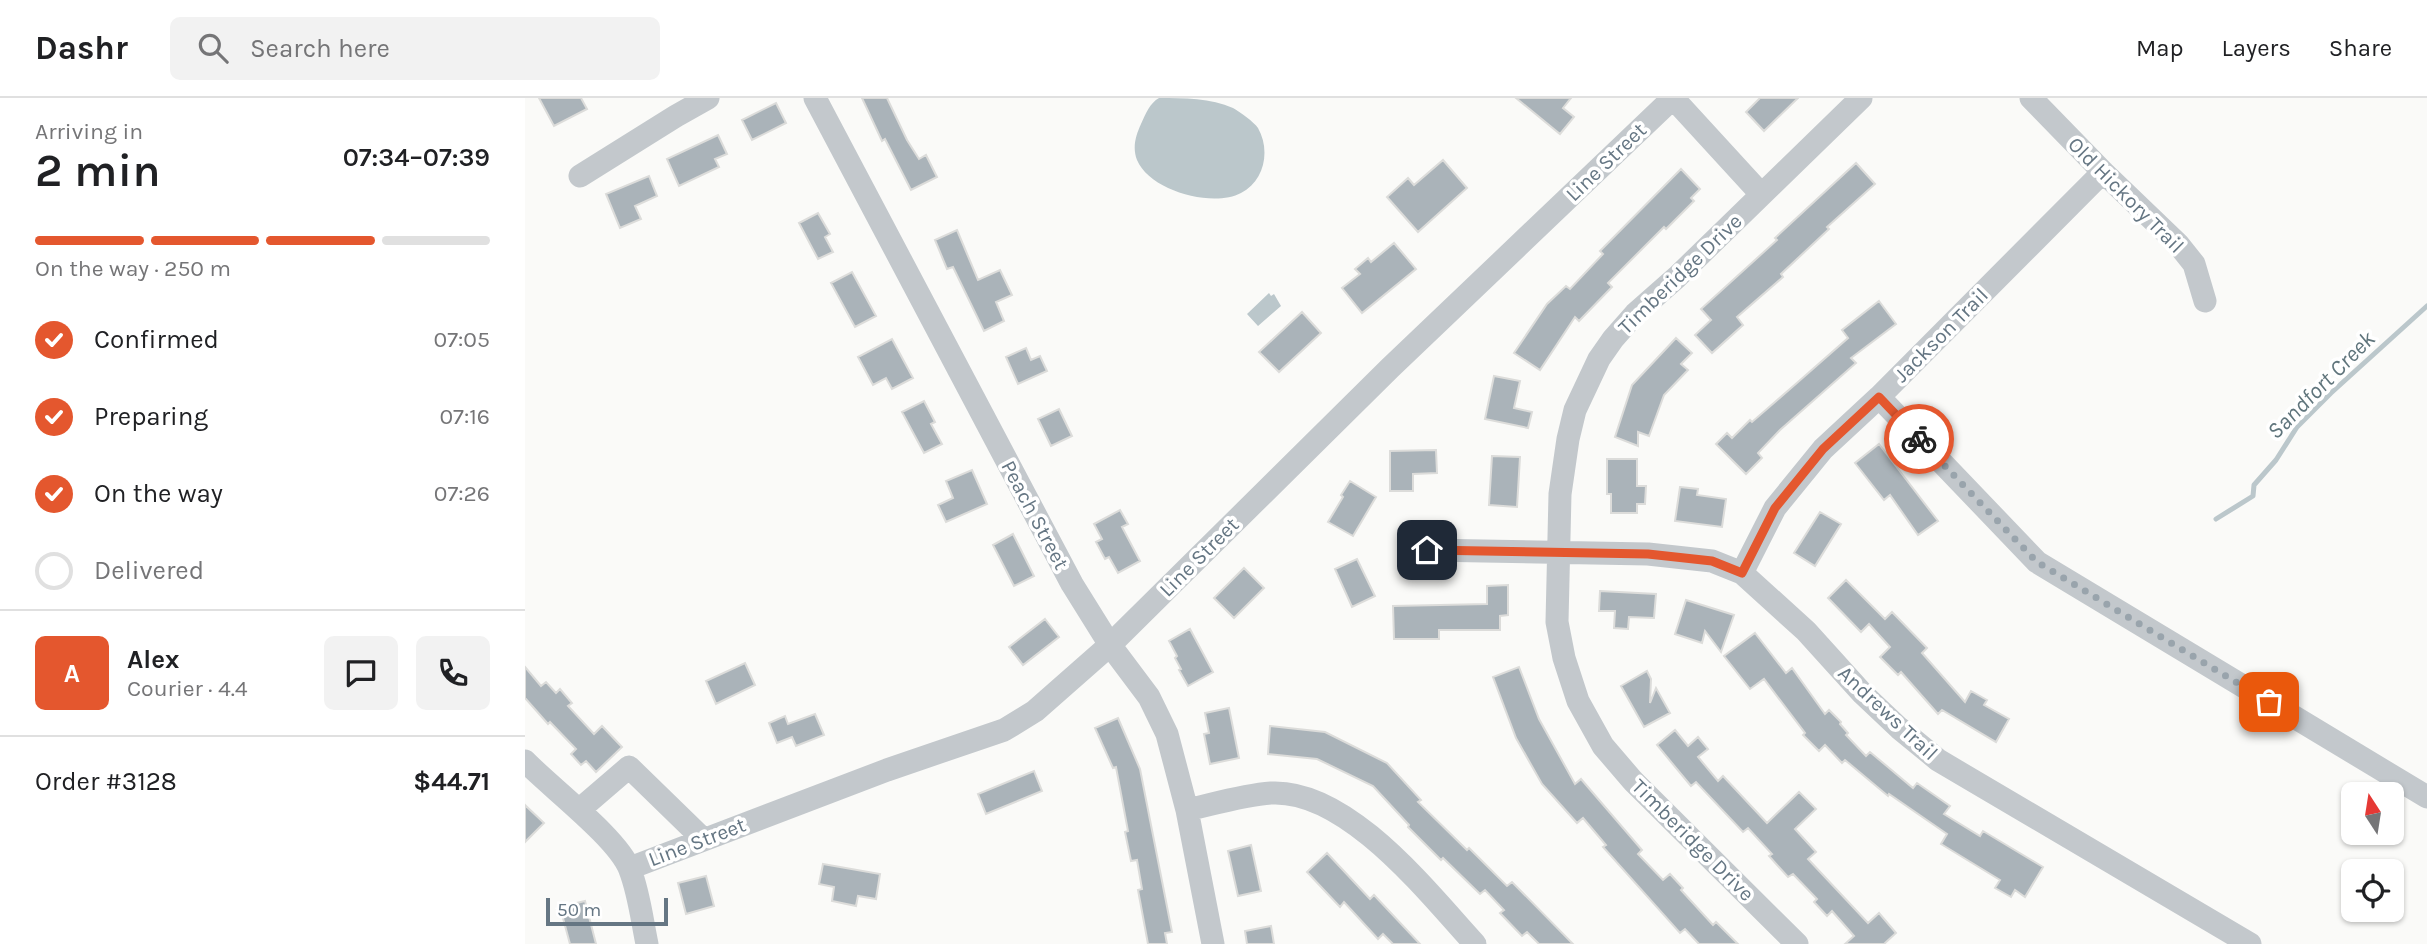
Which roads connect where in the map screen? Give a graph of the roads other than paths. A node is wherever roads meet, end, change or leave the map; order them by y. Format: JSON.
{"nodes":[{"id":1,"x":708,"y":98,"type":"edge"},
{"id":2,"x":815,"y":98,"type":"edge"},
{"id":3,"x":1673,"y":98,"type":"edge"},
{"id":4,"x":1861,"y":98,"type":"edge"},
{"id":5,"x":2031,"y":98,"type":"edge"},
{"id":6,"x":2103,"y":172,"type":"junction"},
{"id":7,"x":580,"y":176,"type":"dead end"},
{"id":8,"x":1761,"y":194,"type":"junction"},
{"id":9,"x":2205,"y":302,"type":"dead end"},
{"id":10,"x":1879,"y":397,"type":"junction"},
{"id":11,"x":1410,"y":545,"type":"dead end"},
{"id":12,"x":1558,"y":551,"type":"junction"},
{"id":13,"x":1742,"y":573,"type":"junction"},
{"id":14,"x":1110,"y":645,"type":"junction"},
{"id":15,"x":525,"y":761,"type":"edge"},
{"id":16,"x":2427,"y":797,"type":"edge"},
{"id":17,"x":579,"y":810,"type":"junction"},
{"id":18,"x":1187,"y":810,"type":"junction"},
{"id":19,"x":703,"y":839,"type":"junction"},
{"id":20,"x":630,"y":868,"type":"junction"},
{"id":21,"x":2210,"y":934,"type":"edge"},
{"id":22,"x":647,"y":944,"type":"edge"},
{"id":23,"x":1213,"y":944,"type":"edge"},
{"id":24,"x":1475,"y":944,"type":"edge"},
{"id":25,"x":1797,"y":944,"type":"edge"},
{"id":26,"x":2250,"y":944,"type":"edge"}],
"edges":[{"from":1,"to":7,"type":"street"},
{"from":2,"to":14,"type":"street","name":"Peach Street"},
{"from":3,"to":8,"type":"street"},
{"from":3,"to":14,"type":"street","name":"Line Street"},
{"from":4,"to":8,"type":"street","name":"Timberidge Drive"},
{"from":5,"to":6,"type":"street","name":"Old Hickory Trail"},
{"from":6,"to":9,"type":"street","name":"Old Hickory Trail"},
{"from":6,"to":10,"type":"street","name":"Jackson Trail"},
{"from":8,"to":12,"type":"street","name":"Timberidge Drive"},
{"from":10,"to":13,"type":"street","name":"Jackson Trail"},
{"from":10,"to":16,"type":"street"},
{"from":11,"to":12,"type":"street","name":"Andrews Trail"},
{"from":12,"to":13,"type":"street","name":"Andrews Trail"},
{"from":12,"to":25,"type":"street","name":"Timberidge Drive"},
{"from":13,"to":21,"type":"street","name":"Andrews Trail"},
{"from":14,"to":18,"type":"street","name":"Peach Street"},
{"from":14,"to":19,"type":"street","name":"Line Street"},
{"from":15,"to":17,"type":"street"},
{"from":17,"to":19,"type":"street"},
{"from":17,"to":20,"type":"street"},
{"from":18,"to":23,"type":"street","name":"Peach Street"},
{"from":18,"to":24,"type":"street"},
{"from":19,"to":20,"type":"street","name":"Line Street"},
{"from":20,"to":22,"type":"street"},
{"from":21,"to":26,"type":"street","name":"Andrews Trail"}]}
